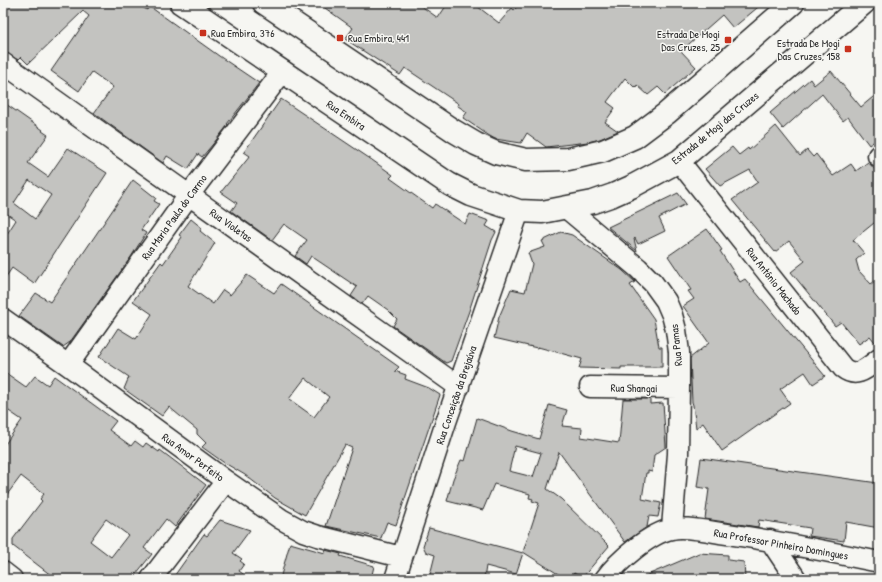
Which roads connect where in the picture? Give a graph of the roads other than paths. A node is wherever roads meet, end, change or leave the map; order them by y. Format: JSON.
{"nodes":[{"id":1,"x":181,"y":3,"type":"edge"},
{"id":2,"x":264,"y":3,"type":"edge"},
{"id":3,"x":793,"y":3,"type":"edge"},
{"id":4,"x":864,"y":3,"type":"edge"},
{"id":5,"x":3,"y":63,"type":"edge"},
{"id":6,"x":282,"y":71,"type":"junction"},
{"id":7,"x":679,"y":161,"type":"junction"},
{"id":8,"x":189,"y":195,"type":"junction"},
{"id":9,"x":566,"y":207,"type":"junction"},
{"id":10,"x":519,"y":211,"type":"junction"},
{"id":11,"x":5,"y":326,"type":"edge"},
{"id":12,"x":879,"y":359,"type":"edge"},
{"id":13,"x":68,"y":365,"type":"junction"},
{"id":14,"x":459,"y":387,"type":"junction"},
{"id":15,"x":590,"y":387,"type":"dead end"},
{"id":16,"x":679,"y":388,"type":"junction"},
{"id":17,"x":226,"y":481,"type":"junction"},
{"id":18,"x":672,"y":528,"type":"junction"},
{"id":19,"x":770,"y":540,"type":"junction"},
{"id":20,"x":401,"y":558,"type":"junction"},
{"id":21,"x":879,"y":562,"type":"edge"},
{"id":22,"x":3,"y":572,"type":"edge"},
{"id":23,"x":12,"y":579,"type":"edge"},
{"id":24,"x":151,"y":579,"type":"edge"},
{"id":25,"x":395,"y":579,"type":"edge"},
{"id":26,"x":605,"y":579,"type":"edge"},
{"id":27,"x":796,"y":579,"type":"edge"}],
"edges":[{"from":1,"to":6,"type":"main road","name":"Rua Embira"},
{"from":2,"to":3,"type":"main road"},
{"from":4,"to":7,"type":"main road","name":"Estrada de Mogi das Cruzes"},
{"from":5,"to":8,"type":"street","name":"Rua Violetas"},
{"from":6,"to":8,"type":"street","name":"Rua Maria Paula do Carmo"},
{"from":6,"to":10,"type":"main road","name":"Rua Embira"},
{"from":7,"to":9,"type":"main road","name":"Estrada de Mogi das Cruzes"},
{"from":7,"to":12,"type":"street","name":"Rua Antônio Machado"},
{"from":8,"to":13,"type":"street","name":"Rua Maria Paula do Carmo"},
{"from":8,"to":14,"type":"street","name":"Rua Violetas"},
{"from":9,"to":10,"type":"main road","name":"Estrada de Mogi das Cruzes"},
{"from":9,"to":16,"type":"street","name":"Rua Pamas"},
{"from":10,"to":14,"type":"street","name":"Rua Conceição da Brejaúva"},
{"from":11,"to":13,"type":"street","name":"Rua Amor Perfeito"},
{"from":13,"to":17,"type":"street","name":"Rua Amor Perfeito"},
{"from":14,"to":20,"type":"street","name":"Rua Conceição da Brejaúva"},
{"from":15,"to":16,"type":"street","name":"Rua Shangai"},
{"from":16,"to":18,"type":"street","name":"Rua Pamas"},
{"from":17,"to":20,"type":"street","name":"Rua Amor Perfeito"},
{"from":17,"to":24,"type":"street"},
{"from":18,"to":19,"type":"street","name":"Rua Professor Pinheiro Domingues"},
{"from":18,"to":26,"type":"street"},
{"from":19,"to":21,"type":"street","name":"Rua Professor Pinheiro Domingues"},
{"from":19,"to":27,"type":"street"},
{"from":20,"to":25,"type":"street","name":"Rua Conceição da Brejaúva"},
{"from":22,"to":23,"type":"street"}]}
